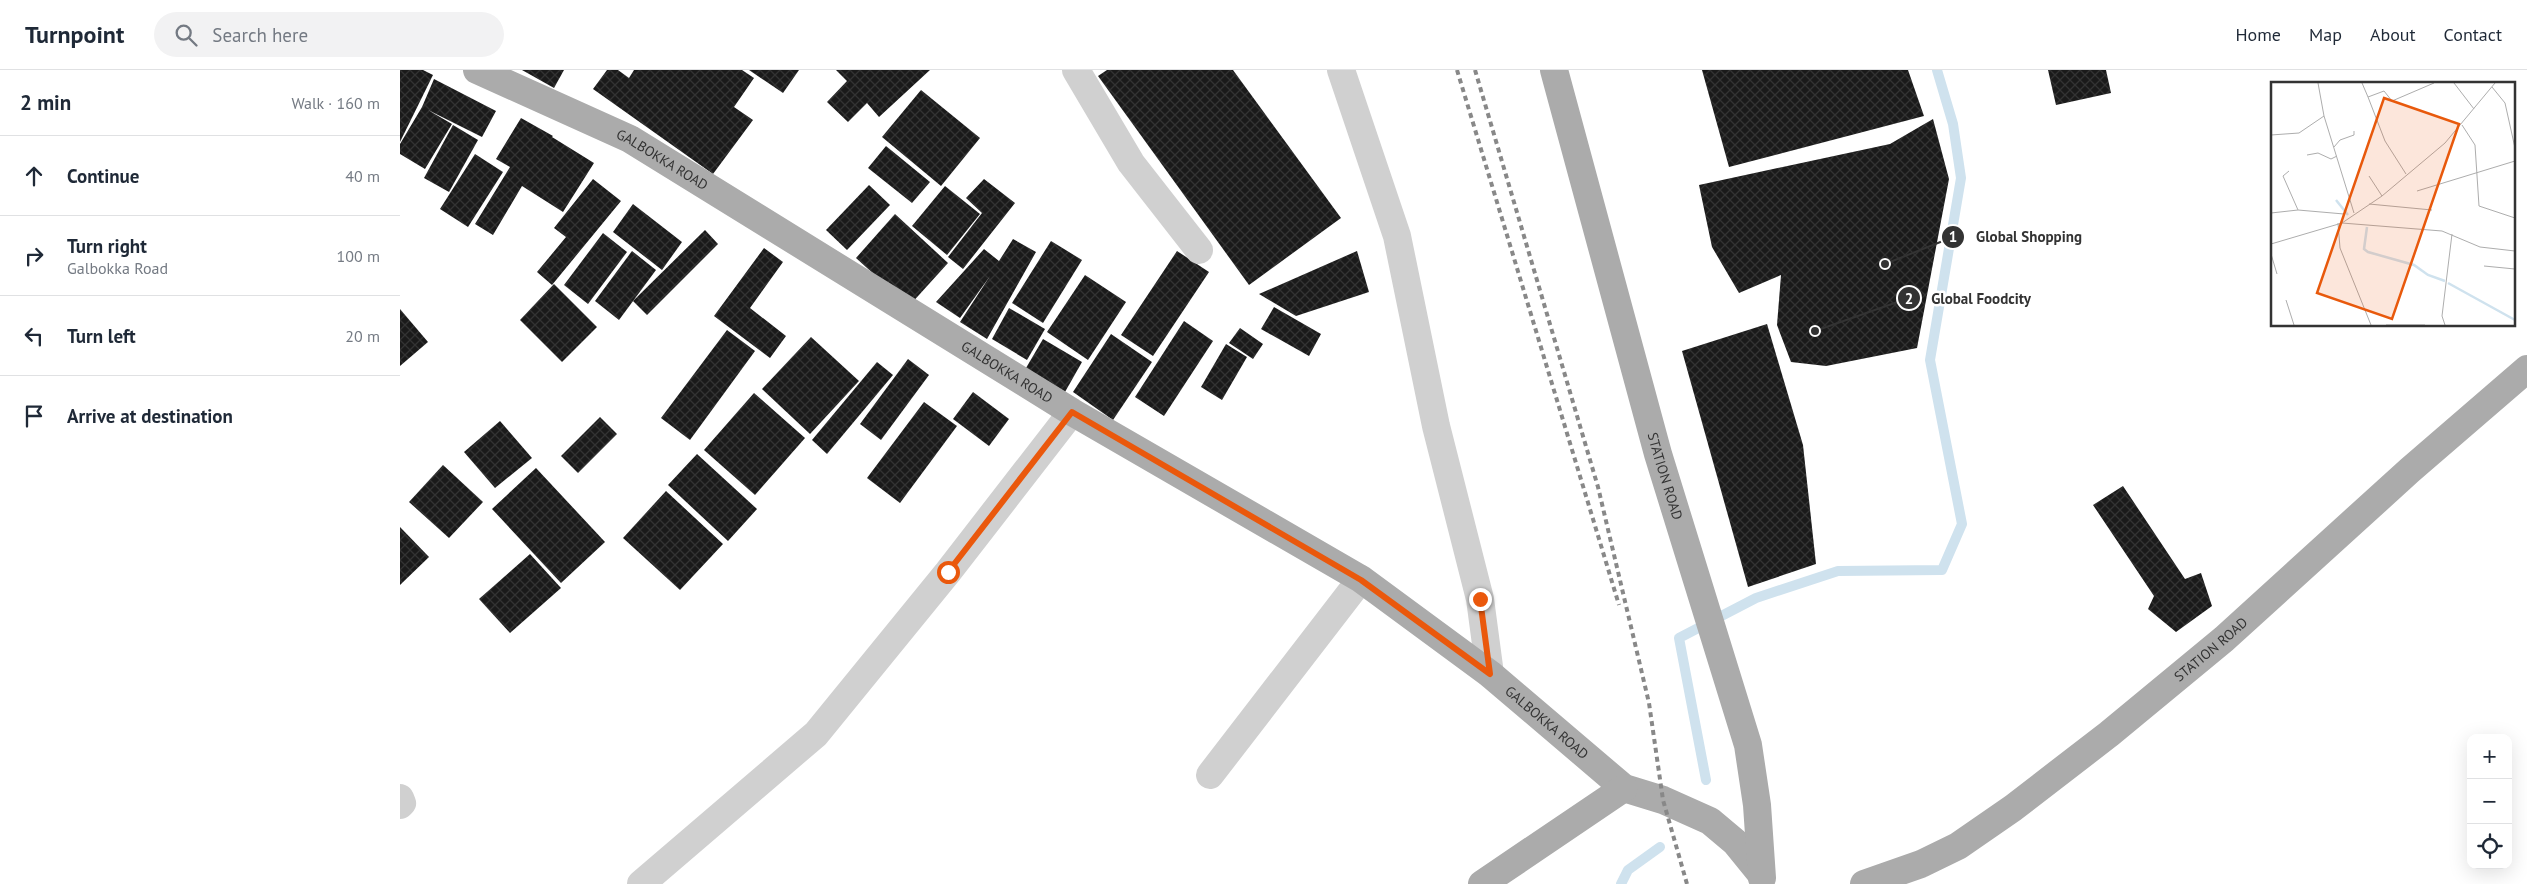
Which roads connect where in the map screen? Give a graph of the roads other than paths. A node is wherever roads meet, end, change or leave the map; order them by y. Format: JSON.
{"nodes":[{"id":1,"x":477,"y":70,"type":"edge"},
{"id":2,"x":1076,"y":70,"type":"edge"},
{"id":3,"x":1342,"y":70,"type":"edge"},
{"id":4,"x":1554,"y":70,"type":"edge"},
{"id":5,"x":1199,"y":250,"type":"dead end"},
{"id":6,"x":2527,"y":369,"type":"edge"},
{"id":7,"x":1072,"y":412,"type":"junction"},
{"id":8,"x":1361,"y":580,"type":"junction"},
{"id":9,"x":1490,"y":674,"type":"junction"},
{"id":10,"x":1210,"y":775,"type":"dead end"},
{"id":11,"x":1624,"y":788,"type":"junction"},
{"id":12,"x":400,"y":798,"type":"edge"},
{"id":13,"x":400,"y":805,"type":"edge"},
{"id":14,"x":1763,"y":879,"type":"edge"},
{"id":15,"x":641,"y":884,"type":"edge"},
{"id":16,"x":1482,"y":884,"type":"edge"},
{"id":17,"x":1864,"y":884,"type":"edge"}],
"edges":[{"from":1,"to":7,"type":"main road","name":"GALBOKKA ROAD"},
{"from":2,"to":5,"type":"street"},
{"from":3,"to":9,"type":"street"},
{"from":4,"to":14,"type":"main road","name":"STATION ROAD"},
{"from":6,"to":17,"type":"main road","name":"STATION ROAD"},
{"from":7,"to":8,"type":"main road","name":"GALBOKKA ROAD"},
{"from":7,"to":15,"type":"street"},
{"from":8,"to":9,"type":"main road","name":"GALBOKKA ROAD"},
{"from":8,"to":10,"type":"street"},
{"from":9,"to":11,"type":"main road","name":"GALBOKKA ROAD"},
{"from":11,"to":14,"type":"main road","name":"GALBOKKA ROAD"},
{"from":11,"to":16,"type":"main road"},
{"from":12,"to":13,"type":"street"}]}
